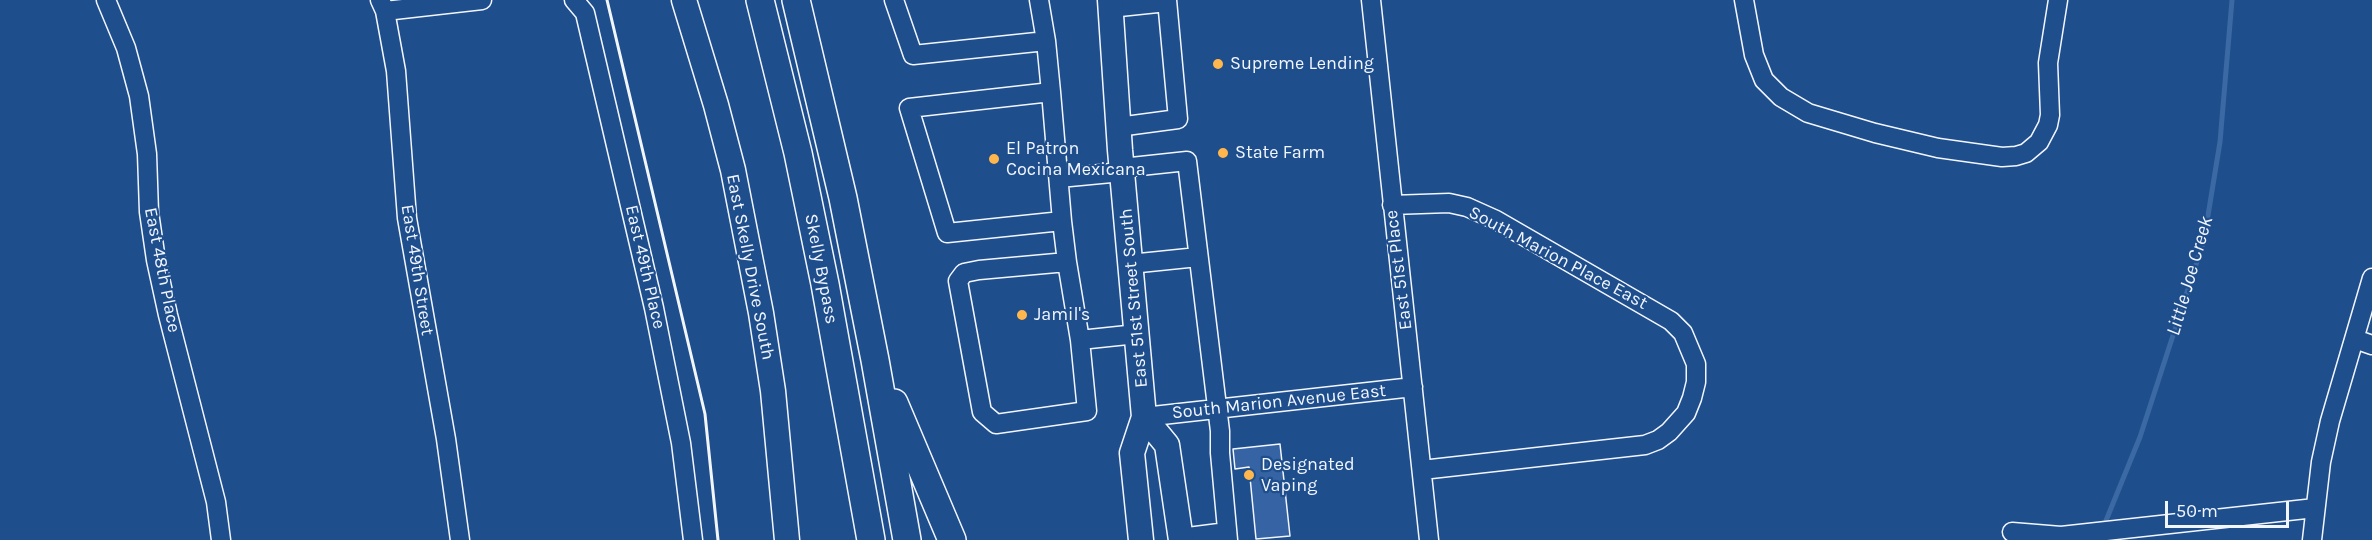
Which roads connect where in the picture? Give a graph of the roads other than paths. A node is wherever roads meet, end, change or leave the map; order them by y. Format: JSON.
{"nodes":[{"id":1,"x":106,"y":0,"type":"edge"},
{"id":2,"x":483,"y":0,"type":"edge"},
{"id":3,"x":574,"y":0,"type":"edge"},
{"id":4,"x":684,"y":0,"type":"edge"},
{"id":5,"x":760,"y":0,"type":"edge"},
{"id":6,"x":796,"y":0,"type":"edge"},
{"id":7,"x":894,"y":0,"type":"edge"},
{"id":8,"x":1039,"y":0,"type":"edge"},
{"id":9,"x":1371,"y":0,"type":"edge"},
{"id":10,"x":1744,"y":0,"type":"edge"},
{"id":11,"x":2058,"y":0,"type":"edge"},
{"id":12,"x":1167,"y":1,"type":"edge"},
{"id":13,"x":1110,"y":4,"type":"edge"},
{"id":14,"x":382,"y":5,"type":"edge"},
{"id":15,"x":1046,"y":41,"type":"junction"},
{"id":16,"x":1051,"y":92,"type":"junction"},
{"id":17,"x":1118,"y":127,"type":"junction"},
{"id":18,"x":1122,"y":170,"type":"junction"},
{"id":19,"x":1059,"y":178,"type":"junction"},
{"id":20,"x":1392,"y":204,"type":"junction"},
{"id":21,"x":1062,"y":221,"type":"junction"},
{"id":22,"x":1198,"y":257,"type":"junction"},
{"id":23,"x":1067,"y":262,"type":"junction"},
{"id":24,"x":1130,"y":264,"type":"junction"},
{"id":25,"x":2372,"y":278,"type":"edge"},
{"id":26,"x":1137,"y":334,"type":"junction"},
{"id":27,"x":1080,"y":340,"type":"junction"},
{"id":28,"x":2363,"y":342,"type":"edge"},
{"id":29,"x":875,"y":360,"type":"junction"},
{"id":30,"x":1413,"y":387,"type":"junction"},
{"id":31,"x":1216,"y":408,"type":"junction"},
{"id":32,"x":1144,"y":417,"type":"junction"},
{"id":33,"x":1422,"y":470,"type":"junction"},
{"id":34,"x":2315,"y":508,"type":"junction"},
{"id":35,"x":867,"y":532,"type":"edge"},
{"id":36,"x":2012,"y":532,"type":"dead end"},
{"id":37,"x":1227,"y":536,"type":"edge"},
{"id":38,"x":1180,"y":539,"type":"edge"},
{"id":39,"x":221,"y":540,"type":"edge"},
{"id":40,"x":460,"y":540,"type":"edge"},
{"id":41,"x":693,"y":540,"type":"edge"},
{"id":42,"x":787,"y":540,"type":"edge"},
{"id":43,"x":907,"y":540,"type":"edge"},
{"id":44,"x":952,"y":540,"type":"edge"},
{"id":45,"x":1141,"y":540,"type":"edge"},
{"id":46,"x":1429,"y":540,"type":"edge"},
{"id":47,"x":2312,"y":540,"type":"edge"}],
"edges":[{"from":1,"to":39,"type":"street","name":"East 48th Place"},
{"from":2,"to":14,"type":"street"},
{"from":3,"to":41,"type":"street","name":"East 49th Place"},
{"from":4,"to":42,"type":"main road","name":"East Skelly Drive South"},
{"from":5,"to":35,"type":"highway","name":"Skelly Bypass"},
{"from":6,"to":29,"type":"highway","name":"Skelly Bypass"},
{"from":7,"to":15,"type":"street"},
{"from":8,"to":15,"type":"street"},
{"from":9,"to":20,"type":"street","name":"East 51st Place"},
{"from":10,"to":11,"type":"street"},
{"from":12,"to":13,"type":"street"},
{"from":12,"to":17,"type":"street"},
{"from":13,"to":17,"type":"main road","name":"East 51st Street South"},
{"from":14,"to":40,"type":"street","name":"East 49th Street"},
{"from":15,"to":16,"type":"street"},
{"from":16,"to":19,"type":"street"},
{"from":16,"to":21,"type":"street"},
{"from":17,"to":18,"type":"main road","name":"East 51st Street South"},
{"from":18,"to":19,"type":"street"},
{"from":18,"to":22,"type":"street"},
{"from":18,"to":24,"type":"main road","name":"East 51st Street South"},
{"from":19,"to":21,"type":"street"},
{"from":20,"to":30,"type":"street","name":"East 51st Place"},
{"from":20,"to":33,"type":"street","name":"South Marion Place East"},
{"from":21,"to":23,"type":"street"},
{"from":22,"to":24,"type":"street"},
{"from":22,"to":31,"type":"street"},
{"from":23,"to":27,"type":"street"},
{"from":23,"to":27,"type":"street"},
{"from":24,"to":26,"type":"main road","name":"East 51st Street South"},
{"from":25,"to":28,"type":"street"},
{"from":26,"to":27,"type":"street"},
{"from":26,"to":32,"type":"main road","name":"East 51st Street South"},
{"from":28,"to":34,"type":"street"},
{"from":29,"to":43,"type":"highway","name":"Skelly Bypass"},
{"from":29,"to":44,"type":"highway"},
{"from":30,"to":31,"type":"street","name":"South Marion Avenue East"},
{"from":30,"to":33,"type":"street","name":"East 51st Place"},
{"from":31,"to":32,"type":"street","name":"South Marion Avenue East"},
{"from":31,"to":37,"type":"street"},
{"from":32,"to":38,"type":"main road"},
{"from":32,"to":45,"type":"main road","name":"East 51st Street South"},
{"from":33,"to":46,"type":"street","name":"East 51st Place"},
{"from":34,"to":36,"type":"street"},
{"from":34,"to":47,"type":"street"},
{"from":37,"to":38,"type":"street"}]}
